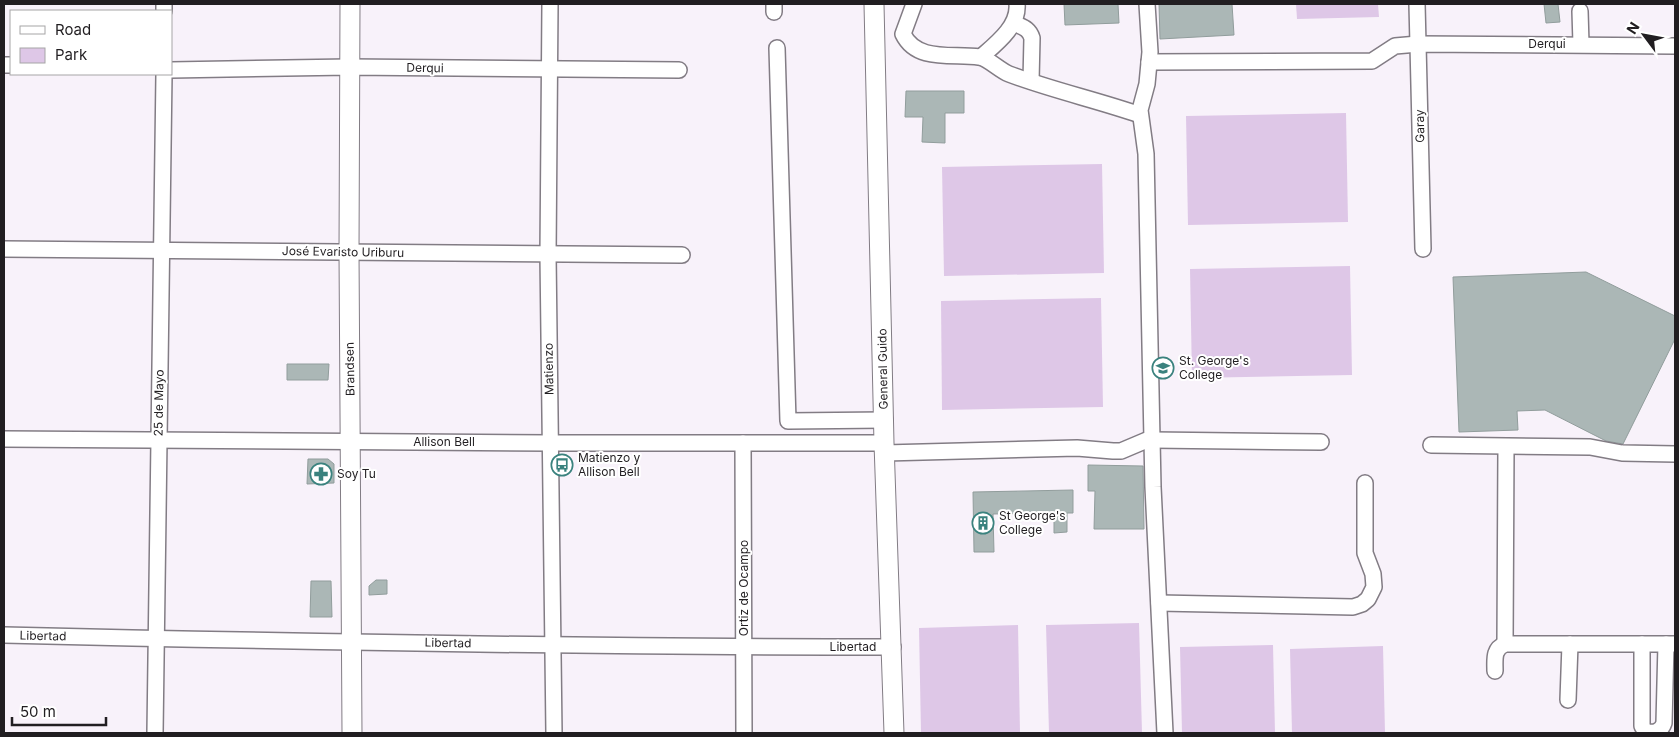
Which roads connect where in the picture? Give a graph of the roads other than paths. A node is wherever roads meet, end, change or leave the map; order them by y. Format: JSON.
{"nodes":[{"id":1,"x":350,"y":4,"type":"edge"},
{"id":2,"x":550,"y":4,"type":"edge"},
{"id":3,"x":874,"y":4,"type":"edge"},
{"id":4,"x":914,"y":4,"type":"edge"},
{"id":5,"x":1018,"y":4,"type":"edge"},
{"id":6,"x":1147,"y":4,"type":"edge"},
{"id":7,"x":1417,"y":4,"type":"edge"},
{"id":8,"x":1580,"y":11,"type":"dead end"},
{"id":9,"x":1014,"y":23,"type":"junction"},
{"id":10,"x":1418,"y":44,"type":"junction"},
{"id":11,"x":1581,"y":44,"type":"junction"},
{"id":12,"x":1675,"y":46,"type":"edge"},
{"id":13,"x":777,"y":48,"type":"dead end"},
{"id":14,"x":982,"y":56,"type":"junction"},
{"id":15,"x":1149,"y":62,"type":"junction"},
{"id":16,"x":349,"y":67,"type":"junction"},
{"id":17,"x":172,"y":70,"type":"edge"},
{"id":18,"x":550,"y":70,"type":"junction"},
{"id":19,"x":679,"y":70,"type":"dead end"},
{"id":20,"x":164,"y":75,"type":"edge"},
{"id":21,"x":1031,"y":81,"type":"junction"},
{"id":22,"x":1140,"y":115,"type":"junction"},
{"id":23,"x":4,"y":249,"type":"edge"},
{"id":24,"x":1423,"y":249,"type":"dead end"},
{"id":25,"x":161,"y":250,"type":"junction"},
{"id":26,"x":349,"y":252,"type":"junction"},
{"id":27,"x":548,"y":255,"type":"junction"},
{"id":28,"x":682,"y":255,"type":"dead end"},
{"id":29,"x":846,"y":420,"type":"junction"},
{"id":30,"x":885,"y":420,"type":"junction"},
{"id":31,"x":4,"y":439,"type":"edge"},
{"id":32,"x":1153,"y":440,"type":"junction"},
{"id":33,"x":159,"y":441,"type":"junction"},
{"id":34,"x":351,"y":442,"type":"junction"},
{"id":35,"x":847,"y":442,"type":"junction"},
{"id":36,"x":1321,"y":442,"type":"dead end"},
{"id":37,"x":550,"y":443,"type":"junction"},
{"id":38,"x":743,"y":443,"type":"junction"},
{"id":39,"x":1431,"y":446,"type":"dead end"},
{"id":40,"x":1506,"y":446,"type":"junction"},
{"id":41,"x":884,"y":448,"type":"junction"},
{"id":42,"x":1675,"y":454,"type":"edge"},
{"id":43,"x":1365,"y":482,"type":"dead end"},
{"id":44,"x":1159,"y":603,"type":"junction"},
{"id":45,"x":4,"y":635,"type":"edge"},
{"id":46,"x":155,"y":638,"type":"junction"},
{"id":47,"x":350,"y":642,"type":"junction"},
{"id":48,"x":554,"y":644,"type":"junction"},
{"id":49,"x":1505,"y":644,"type":"junction"},
{"id":50,"x":1570,"y":644,"type":"junction"},
{"id":51,"x":1642,"y":644,"type":"junction"},
{"id":52,"x":1671,"y":644,"type":"edge"},
{"id":53,"x":744,"y":647,"type":"junction"},
{"id":54,"x":893,"y":647,"type":"junction"},
{"id":55,"x":1495,"y":671,"type":"dead end"},
{"id":56,"x":1568,"y":700,"type":"dead end"},
{"id":57,"x":155,"y":733,"type":"edge"},
{"id":58,"x":352,"y":733,"type":"edge"},
{"id":59,"x":554,"y":733,"type":"edge"},
{"id":60,"x":744,"y":733,"type":"edge"},
{"id":61,"x":894,"y":733,"type":"edge"},
{"id":62,"x":1165,"y":733,"type":"edge"}],
"edges":[{"from":1,"to":16,"type":"main road","name":"Brandsen"},
{"from":2,"to":18,"type":"street","name":"Matienzo"},
{"from":3,"to":30,"type":"main road","name":"General Guido"},
{"from":4,"to":14,"type":"street"},
{"from":5,"to":9,"type":"street"},
{"from":6,"to":15,"type":"street"},
{"from":7,"to":10,"type":"street","name":"Garay"},
{"from":8,"to":11,"type":"street"},
{"from":9,"to":14,"type":"street"},
{"from":9,"to":21,"type":"street"},
{"from":10,"to":11,"type":"street","name":"Derqui"},
{"from":10,"to":15,"type":"street","name":"Derqui"},
{"from":10,"to":24,"type":"street","name":"Garay"},
{"from":11,"to":12,"type":"street","name":"Derqui"},
{"from":13,"to":29,"type":"street"},
{"from":14,"to":21,"type":"street"},
{"from":15,"to":22,"type":"street"},
{"from":16,"to":17,"type":"street","name":"Derqui"},
{"from":16,"to":18,"type":"street","name":"Derqui"},
{"from":16,"to":26,"type":"main road","name":"Brandsen"},
{"from":18,"to":19,"type":"street","name":"Derqui"},
{"from":18,"to":27,"type":"street","name":"Matienzo"},
{"from":20,"to":25,"type":"street","name":"25 de Mayo"},
{"from":21,"to":22,"type":"street"},
{"from":22,"to":32,"type":"street"},
{"from":23,"to":25,"type":"street","name":"José Evaristo Uriburu"},
{"from":25,"to":26,"type":"street","name":"José Evaristo Uriburu"},
{"from":25,"to":33,"type":"street","name":"25 de Mayo"},
{"from":26,"to":27,"type":"street","name":"José Evaristo Uriburu"},
{"from":26,"to":34,"type":"main road","name":"Brandsen"},
{"from":27,"to":28,"type":"street","name":"José Evaristo Uriburu"},
{"from":27,"to":37,"type":"street","name":"Matienzo"},
{"from":29,"to":30,"type":"street"},
{"from":29,"to":35,"type":"street"},
{"from":30,"to":41,"type":"main road","name":"General Guido"},
{"from":31,"to":33,"type":"street","name":"Allison Bell"},
{"from":32,"to":36,"type":"street","name":"Allison Bell"},
{"from":32,"to":41,"type":"street","name":"Allison Bell"},
{"from":32,"to":44,"type":"street"},
{"from":33,"to":34,"type":"street","name":"Allison Bell"},
{"from":33,"to":46,"type":"street","name":"25 de Mayo"},
{"from":34,"to":37,"type":"street","name":"Allison Bell"},
{"from":34,"to":47,"type":"main road","name":"Brandsen"},
{"from":35,"to":38,"type":"street","name":"Allison Bell"},
{"from":35,"to":41,"type":"street","name":"Allison Bell"},
{"from":37,"to":38,"type":"street","name":"Allison Bell"},
{"from":37,"to":48,"type":"street","name":"Matienzo"},
{"from":38,"to":53,"type":"street","name":"Ortiz de Ocampo"},
{"from":39,"to":40,"type":"street"},
{"from":40,"to":42,"type":"street"},
{"from":40,"to":49,"type":"street"},
{"from":41,"to":54,"type":"main road","name":"General Guido"},
{"from":43,"to":44,"type":"street"},
{"from":44,"to":62,"type":"street"},
{"from":45,"to":46,"type":"street","name":"Libertad"},
{"from":46,"to":47,"type":"street","name":"Libertad"},
{"from":46,"to":57,"type":"street","name":"25 de Mayo"},
{"from":47,"to":48,"type":"street","name":"Libertad"},
{"from":47,"to":58,"type":"main road","name":"Brandsen"},
{"from":48,"to":53,"type":"street","name":"Libertad"},
{"from":48,"to":59,"type":"street","name":"Matienzo"},
{"from":49,"to":50,"type":"street"},
{"from":49,"to":55,"type":"street"},
{"from":50,"to":51,"type":"street"},
{"from":50,"to":56,"type":"street"},
{"from":51,"to":52,"type":"street"},
{"from":51,"to":52,"type":"street"},
{"from":53,"to":54,"type":"street","name":"Libertad"},
{"from":53,"to":60,"type":"street","name":"Ortiz de Ocampo"},
{"from":54,"to":61,"type":"main road","name":"General Guido"}]}
